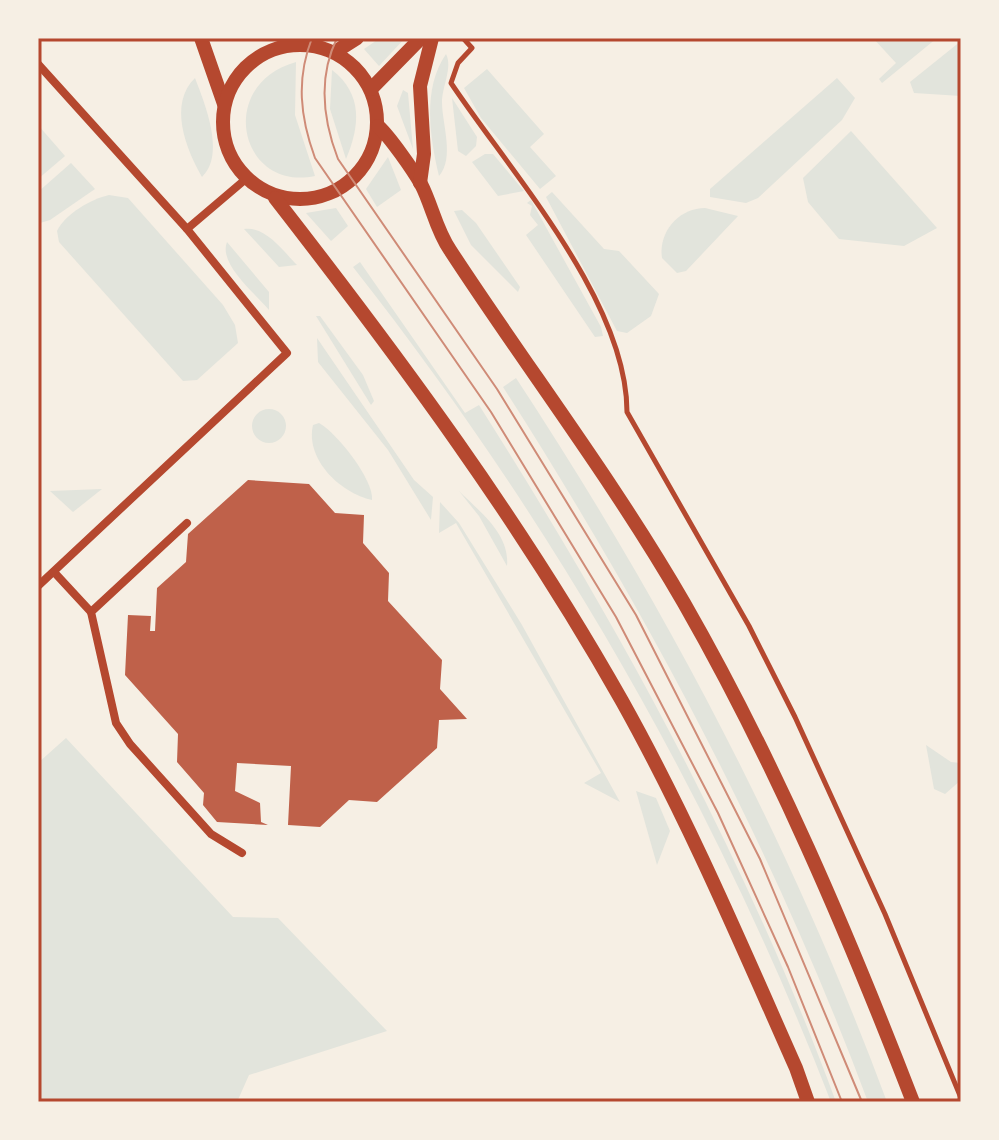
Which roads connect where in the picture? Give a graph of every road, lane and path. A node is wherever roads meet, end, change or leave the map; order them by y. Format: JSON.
{"nodes":[{"id":1,"x":201,"y":38,"type":"edge"},
{"id":2,"x":357,"y":38,"type":"edge"},
{"id":3,"x":421,"y":38,"type":"edge"},
{"id":4,"x":432,"y":38,"type":"edge"},
{"id":5,"x":463,"y":38,"type":"edge"},
{"id":6,"x":300,"y":40,"type":"edge"},
{"id":7,"x":335,"y":52,"type":"junction"},
{"id":8,"x":38,"y":64,"type":"edge"},
{"id":9,"x":371,"y":89,"type":"junction"},
{"id":10,"x":224,"y":104,"type":"junction"},
{"id":11,"x":378,"y":126,"type":"junction"},
{"id":12,"x":247,"y":178,"type":"junction"},
{"id":13,"x":420,"y":183,"type":"junction"},
{"id":14,"x":275,"y":198,"type":"junction"},
{"id":15,"x":187,"y":229,"type":"junction"},
{"id":16,"x":187,"y":523,"type":"dead end"},
{"id":17,"x":54,"y":572,"type":"junction"},
{"id":18,"x":38,"y":586,"type":"edge"},
{"id":19,"x":91,"y":612,"type":"junction"},
{"id":20,"x":242,"y":853,"type":"dead end"},
{"id":21,"x":961,"y":1098,"type":"edge"},
{"id":22,"x":808,"y":1102,"type":"edge"},
{"id":23,"x":913,"y":1102,"type":"edge"}],
"edges":[{"from":1,"to":10,"type":"street"},
{"from":2,"to":7,"type":"street"},
{"from":3,"to":9,"type":"street"},
{"from":4,"to":13,"type":"street"},
{"from":5,"to":21,"type":"path"},
{"from":6,"to":7,"type":"street"},
{"from":6,"to":10,"type":"street"},
{"from":7,"to":9,"type":"street"},
{"from":8,"to":15,"type":"street"},
{"from":9,"to":11,"type":"street"},
{"from":10,"to":12,"type":"street"},
{"from":11,"to":13,"type":"street"},
{"from":11,"to":14,"type":"street"},
{"from":12,"to":14,"type":"street"},
{"from":12,"to":15,"type":"street"},
{"from":13,"to":23,"type":"street"},
{"from":14,"to":22,"type":"street"},
{"from":15,"to":17,"type":"street"},
{"from":16,"to":19,"type":"street"},
{"from":17,"to":18,"type":"street"},
{"from":17,"to":19,"type":"street"},
{"from":19,"to":20,"type":"street"}]}
